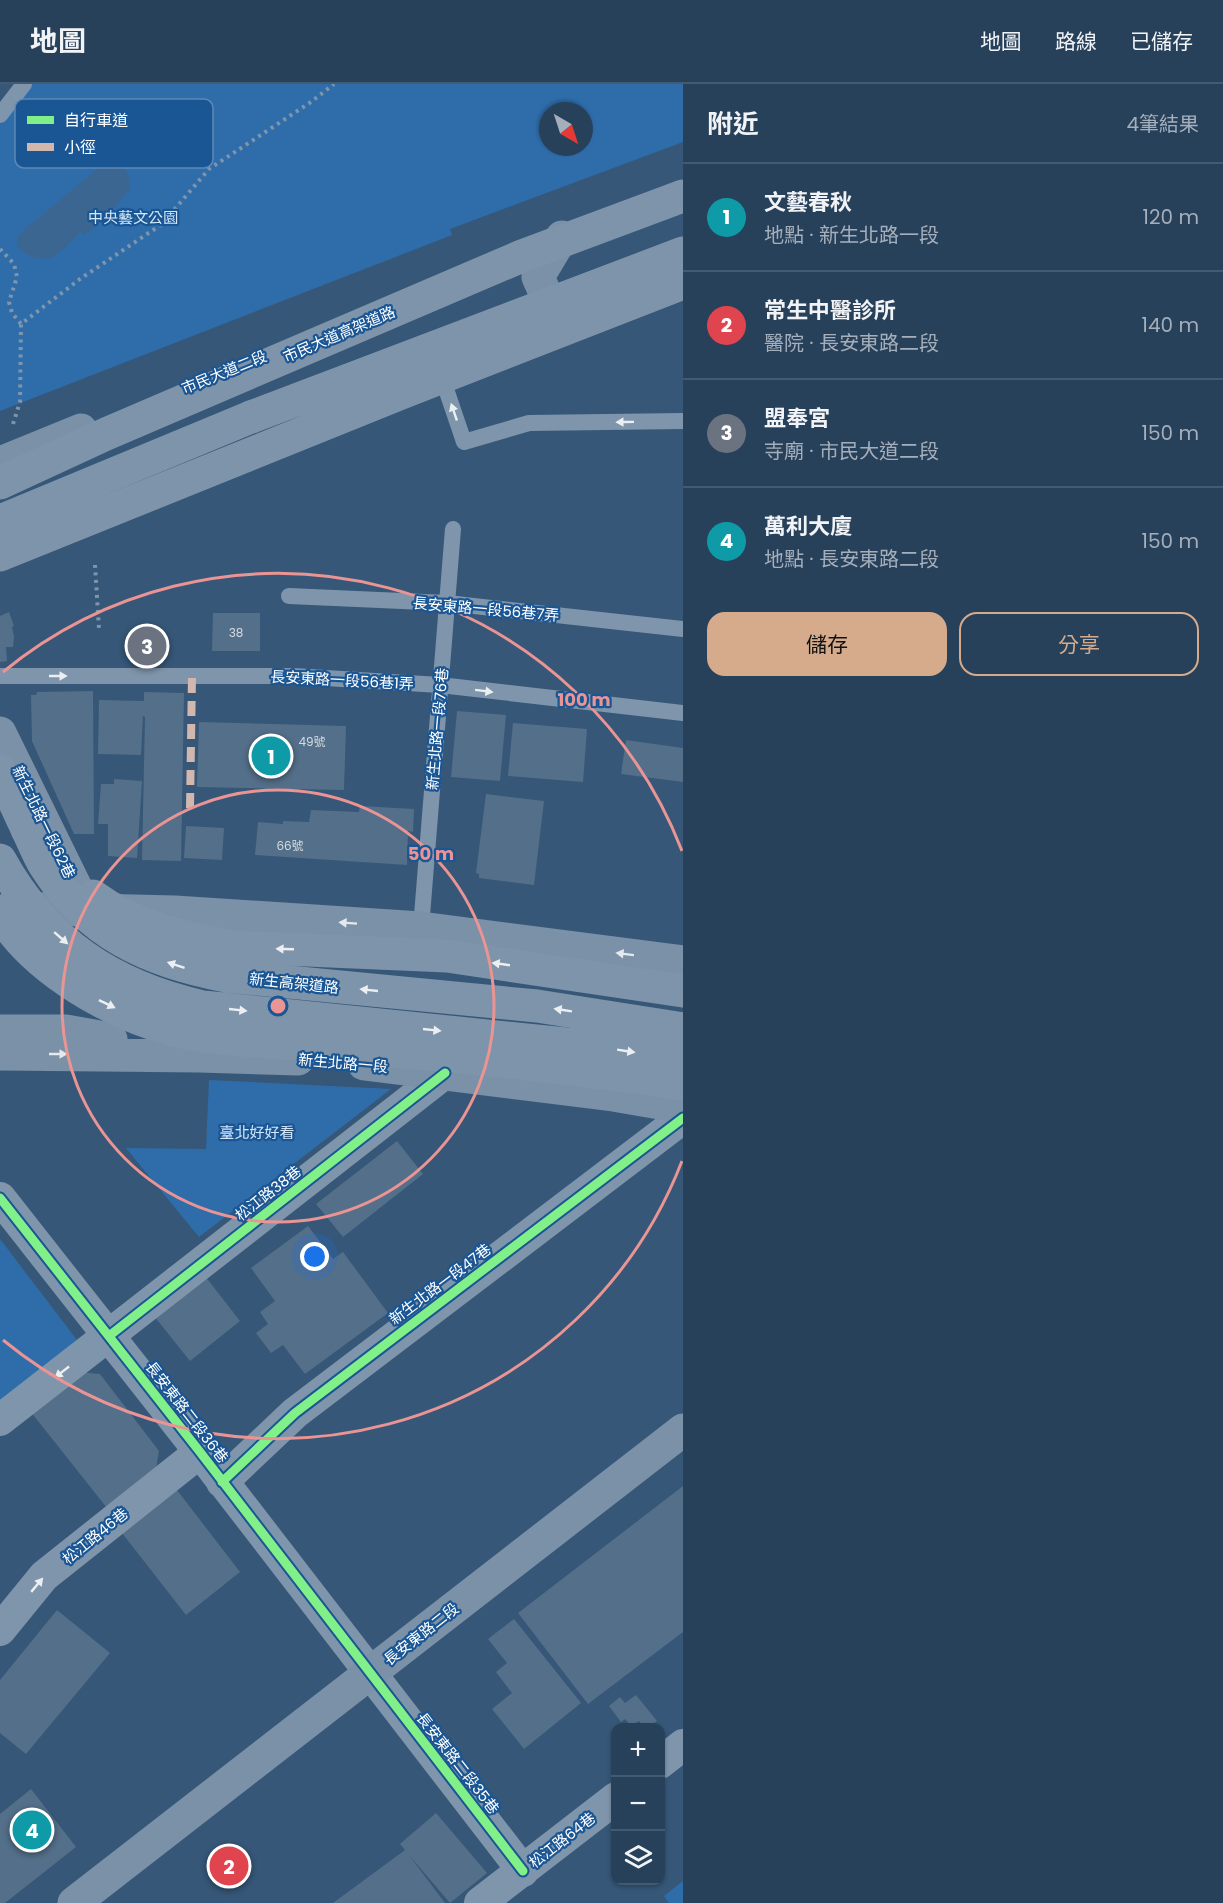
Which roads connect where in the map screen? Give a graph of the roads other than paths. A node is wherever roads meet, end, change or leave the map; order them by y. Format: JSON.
{"nodes":[{"id":1,"x":24,"y":84,"type":"edge"},
{"id":2,"x":0,"y":115,"type":"edge"},
{"id":3,"x":683,"y":194,"type":"edge"},
{"id":4,"x":562,"y":237,"type":"junction"},
{"id":5,"x":683,"y":253,"type":"edge"},
{"id":6,"x":490,"y":265,"type":"junction"},
{"id":7,"x":683,"y":283,"type":"edge"},
{"id":8,"x":683,"y":297,"type":"edge"},
{"id":9,"x":599,"y":328,"type":"junction"},
{"id":10,"x":522,"y":357,"type":"junction"},
{"id":11,"x":445,"y":386,"type":"junction"},
{"id":12,"x":683,"y":421,"type":"edge"},
{"id":13,"x":0,"y":463,"type":"edge"},
{"id":14,"x":0,"y":483,"type":"edge"},
{"id":15,"x":0,"y":521,"type":"edge"},
{"id":16,"x":453,"y":530,"type":"dead end"},
{"id":17,"x":0,"y":555,"type":"edge"},
{"id":18,"x":0,"y":562,"type":"edge"},
{"id":19,"x":289,"y":596,"type":"dead end"},
{"id":20,"x":447,"y":603,"type":"junction"},
{"id":21,"x":683,"y":629,"type":"edge"},
{"id":22,"x":0,"y":676,"type":"edge"},
{"id":23,"x":440,"y":685,"type":"junction"},
{"id":24,"x":683,"y":712,"type":"edge"},
{"id":25,"x":0,"y":733,"type":"edge"},
{"id":26,"x":0,"y":771,"type":"edge"},
{"id":27,"x":27,"y":829,"type":"junction"},
{"id":28,"x":0,"y":860,"type":"edge"},
{"id":29,"x":0,"y":908,"type":"edge"},
{"id":30,"x":87,"y":910,"type":"junction"},
{"id":31,"x":0,"y":913,"type":"edge"},
{"id":32,"x":421,"y":928,"type":"junction"},
{"id":33,"x":683,"y":962,"type":"edge"},
{"id":34,"x":683,"y":991,"type":"edge"},
{"id":35,"x":683,"y":1029,"type":"edge"},
{"id":36,"x":0,"y":1031,"type":"edge"},
{"id":37,"x":0,"y":1054,"type":"edge"},
{"id":38,"x":199,"y":1056,"type":"junction"},
{"id":39,"x":683,"y":1060,"type":"edge"},
{"id":40,"x":445,"y":1073,"type":"junction"},
{"id":41,"x":683,"y":1085,"type":"edge"},
{"id":42,"x":683,"y":1107,"type":"edge"},
{"id":43,"x":683,"y":1118,"type":"edge"},
{"id":44,"x":0,"y":1198,"type":"edge"},
{"id":45,"x":109,"y":1336,"type":"junction"},
{"id":46,"x":0,"y":1420,"type":"edge"},
{"id":47,"x":683,"y":1430,"type":"edge"},
{"id":48,"x":200,"y":1452,"type":"junction"},
{"id":49,"x":222,"y":1482,"type":"junction"},
{"id":50,"x":0,"y":1630,"type":"edge"},
{"id":51,"x":370,"y":1673,"type":"junction"},
{"id":52,"x":683,"y":1745,"type":"edge"},
{"id":53,"x":665,"y":1758,"type":"edge"},
{"id":54,"x":611,"y":1801,"type":"edge"},
{"id":55,"x":523,"y":1871,"type":"junction"},
{"id":56,"x":74,"y":1903,"type":"edge"},
{"id":57,"x":480,"y":1903,"type":"edge"}],
"edges":[{"from":1,"to":2,"type":"lane"},
{"from":3,"to":4,"type":"street","name":"市民大道二段"},
{"from":3,"to":14,"type":"highway","name":"市民大道高架道路","bridge":true},
{"from":4,"to":6,"type":"street","name":"市民大道二段"},
{"from":4,"to":9,"type":"street"},
{"from":5,"to":15,"type":"highway","bridge":true},
{"from":6,"to":10,"type":"street"},
{"from":6,"to":13,"type":"street","name":"市民大道二段"},
{"from":7,"to":17,"type":"highway","bridge":true},
{"from":8,"to":9,"type":"street"},
{"from":9,"to":10,"type":"street"},
{"from":10,"to":11,"type":"street"},
{"from":12,"to":11,"type":"lane","one_way":true},
{"from":11,"to":18,"type":"street"},
{"from":16,"to":20,"type":"lane","name":"新生北路一段76巷"},
{"from":19,"to":20,"type":"lane","name":"長安東路一段56巷7弄"},
{"from":20,"to":21,"type":"lane","name":"長安東路一段56巷7弄"},
{"from":20,"to":23,"type":"lane","name":"新生北路一段76巷"},
{"from":22,"to":23,"type":"lane","name":"長安東路一段56巷1弄","one_way":true},
{"from":23,"to":24,"type":"lane","name":"長安東路一段56巷1弄","one_way":true},
{"from":23,"to":32,"type":"lane","name":"新生北路一段76巷"},
{"from":25,"to":30,"type":"street","name":"新生北路一段62巷"},
{"from":26,"to":27,"type":"highway","name":"新生高架道路"},
{"from":34,"to":27,"type":"highway","one_way":true,"bridge":true},
{"from":35,"to":27,"type":"highway","name":"新生高架道路","one_way":true,"bridge":true},
{"from":28,"to":39,"type":"highway","one_way":true,"bridge":true},
{"from":29,"to":30,"type":"street"},
{"from":32,"to":30,"type":"street","one_way":true},
{"from":31,"to":41,"type":"highway","one_way":true},
{"from":33,"to":32,"type":"street","one_way":true},
{"from":36,"to":38,"type":"street"},
{"from":37,"to":38,"type":"street","name":"新生北路一段","one_way":true},
{"from":38,"to":40,"type":"street","name":"新生北路一段"},
{"from":40,"to":42,"type":"street","name":"新生北路一段"},
{"from":40,"to":45,"type":"street","name":"松江路38巷"},
{"from":43,"to":49,"type":"street","name":"新生北路一段47巷"},
{"from":44,"to":45,"type":"street","name":"長安東路二段36巷"},
{"from":45,"to":46,"type":"street","name":"松江路38巷","one_way":true},
{"from":45,"to":48,"type":"street","name":"長安東路二段36巷"},
{"from":47,"to":51,"type":"street","name":"長安東路二段"},
{"from":48,"to":49,"type":"street","name":"長安東路二段36巷"},
{"from":50,"to":48,"type":"street","name":"松江路46巷","one_way":true},
{"from":49,"to":51,"type":"street","name":"長安東路二段36巷"},
{"from":51,"to":55,"type":"street","name":"長安東路二段35巷"},
{"from":51,"to":56,"type":"street","name":"長安東路二段"},
{"from":52,"to":53,"type":"street"},
{"from":54,"to":55,"type":"street","name":"松江路64巷"},
{"from":55,"to":57,"type":"street","name":"松江路64巷"}]}
